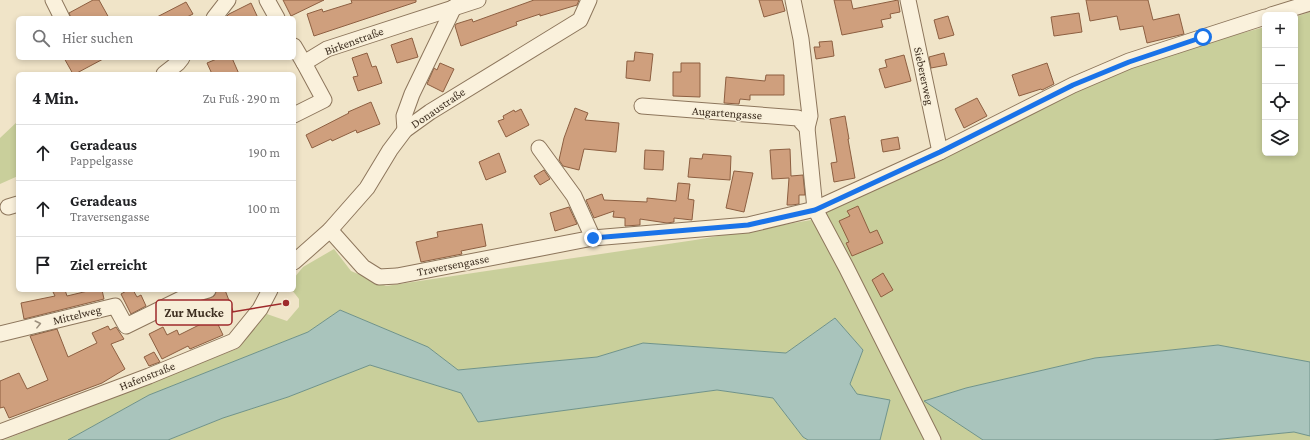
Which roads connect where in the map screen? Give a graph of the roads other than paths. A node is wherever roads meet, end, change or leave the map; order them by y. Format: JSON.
{"nodes":[{"id":1,"x":53,"y":0,"type":"edge"},
{"id":2,"x":228,"y":0,"type":"edge"},
{"id":3,"x":267,"y":0,"type":"edge"},
{"id":4,"x":478,"y":0,"type":"edge"},
{"id":5,"x":589,"y":0,"type":"edge"},
{"id":6,"x":793,"y":0,"type":"edge"},
{"id":7,"x":908,"y":0,"type":"edge"},
{"id":8,"x":1310,"y":3,"type":"edge"},
{"id":9,"x":454,"y":7,"type":"junction"},
{"id":10,"x":1281,"y":12,"type":"edge"},
{"id":11,"x":61,"y":16,"type":"edge"},
{"id":12,"x":216,"y":16,"type":"edge"},
{"id":13,"x":276,"y":16,"type":"edge"},
{"id":14,"x":1262,"y":18,"type":"edge"},
{"id":15,"x":296,"y":49,"type":"edge"},
{"id":16,"x":180,"y":60,"type":"edge"},
{"id":17,"x":304,"y":63,"type":"junction"},
{"id":18,"x":167,"y":72,"type":"edge"},
{"id":19,"x":642,"y":106,"type":"dead end"},
{"id":20,"x":296,"y":114,"type":"edge"},
{"id":21,"x":807,"y":128,"type":"junction"},
{"id":22,"x":405,"y":130,"type":"junction"},
{"id":23,"x":539,"y":148,"type":"dead end"},
{"id":24,"x":940,"y":152,"type":"junction"},
{"id":25,"x":815,"y":210,"type":"junction"},
{"id":26,"x":330,"y":230,"type":"junction"},
{"id":27,"x":593,"y":238,"type":"junction"},
{"id":28,"x":296,"y":260,"type":"edge"},
{"id":29,"x":201,"y":292,"type":"edge"},
{"id":30,"x":269,"y":292,"type":"edge"},
{"id":31,"x":0,"y":334,"type":"edge"},
{"id":32,"x":0,"y":432,"type":"edge"},
{"id":33,"x":933,"y":440,"type":"edge"}],
"edges":[{"from":1,"to":11,"type":"street"},
{"from":2,"to":12,"type":"street"},
{"from":3,"to":13,"type":"street"},
{"from":4,"to":9,"type":"street","name":"Birkenstraße"},
{"from":5,"to":22,"type":"street","name":"Donaustraße"},
{"from":6,"to":21,"type":"street"},
{"from":7,"to":24,"type":"street","name":"Siebererweg"},
{"from":8,"to":10,"type":"street"},
{"from":9,"to":17,"type":"street","name":"Birkenstraße"},
{"from":9,"to":22,"type":"street"},
{"from":14,"to":24,"type":"street","name":"Traversengasse"},
{"from":15,"to":17,"type":"street"},
{"from":16,"to":18,"type":"street"},
{"from":17,"to":20,"type":"street"},
{"from":19,"to":21,"type":"street","name":"Augartengasse"},
{"from":21,"to":25,"type":"street"},
{"from":22,"to":26,"type":"street","name":"Donaustraße"},
{"from":23,"to":27,"type":"street"},
{"from":24,"to":25,"type":"street","name":"Traversengasse"},
{"from":25,"to":27,"type":"street","name":"Traversengasse"},
{"from":25,"to":33,"type":"street"},
{"from":26,"to":27,"type":"street","name":"Traversengasse"},
{"from":26,"to":28,"type":"street","name":"Donaustraße"},
{"from":31,"to":29,"type":"street","name":"Mittelweg","one_way":true},
{"from":30,"to":32,"type":"street","name":"Hafenstraße"}]}
